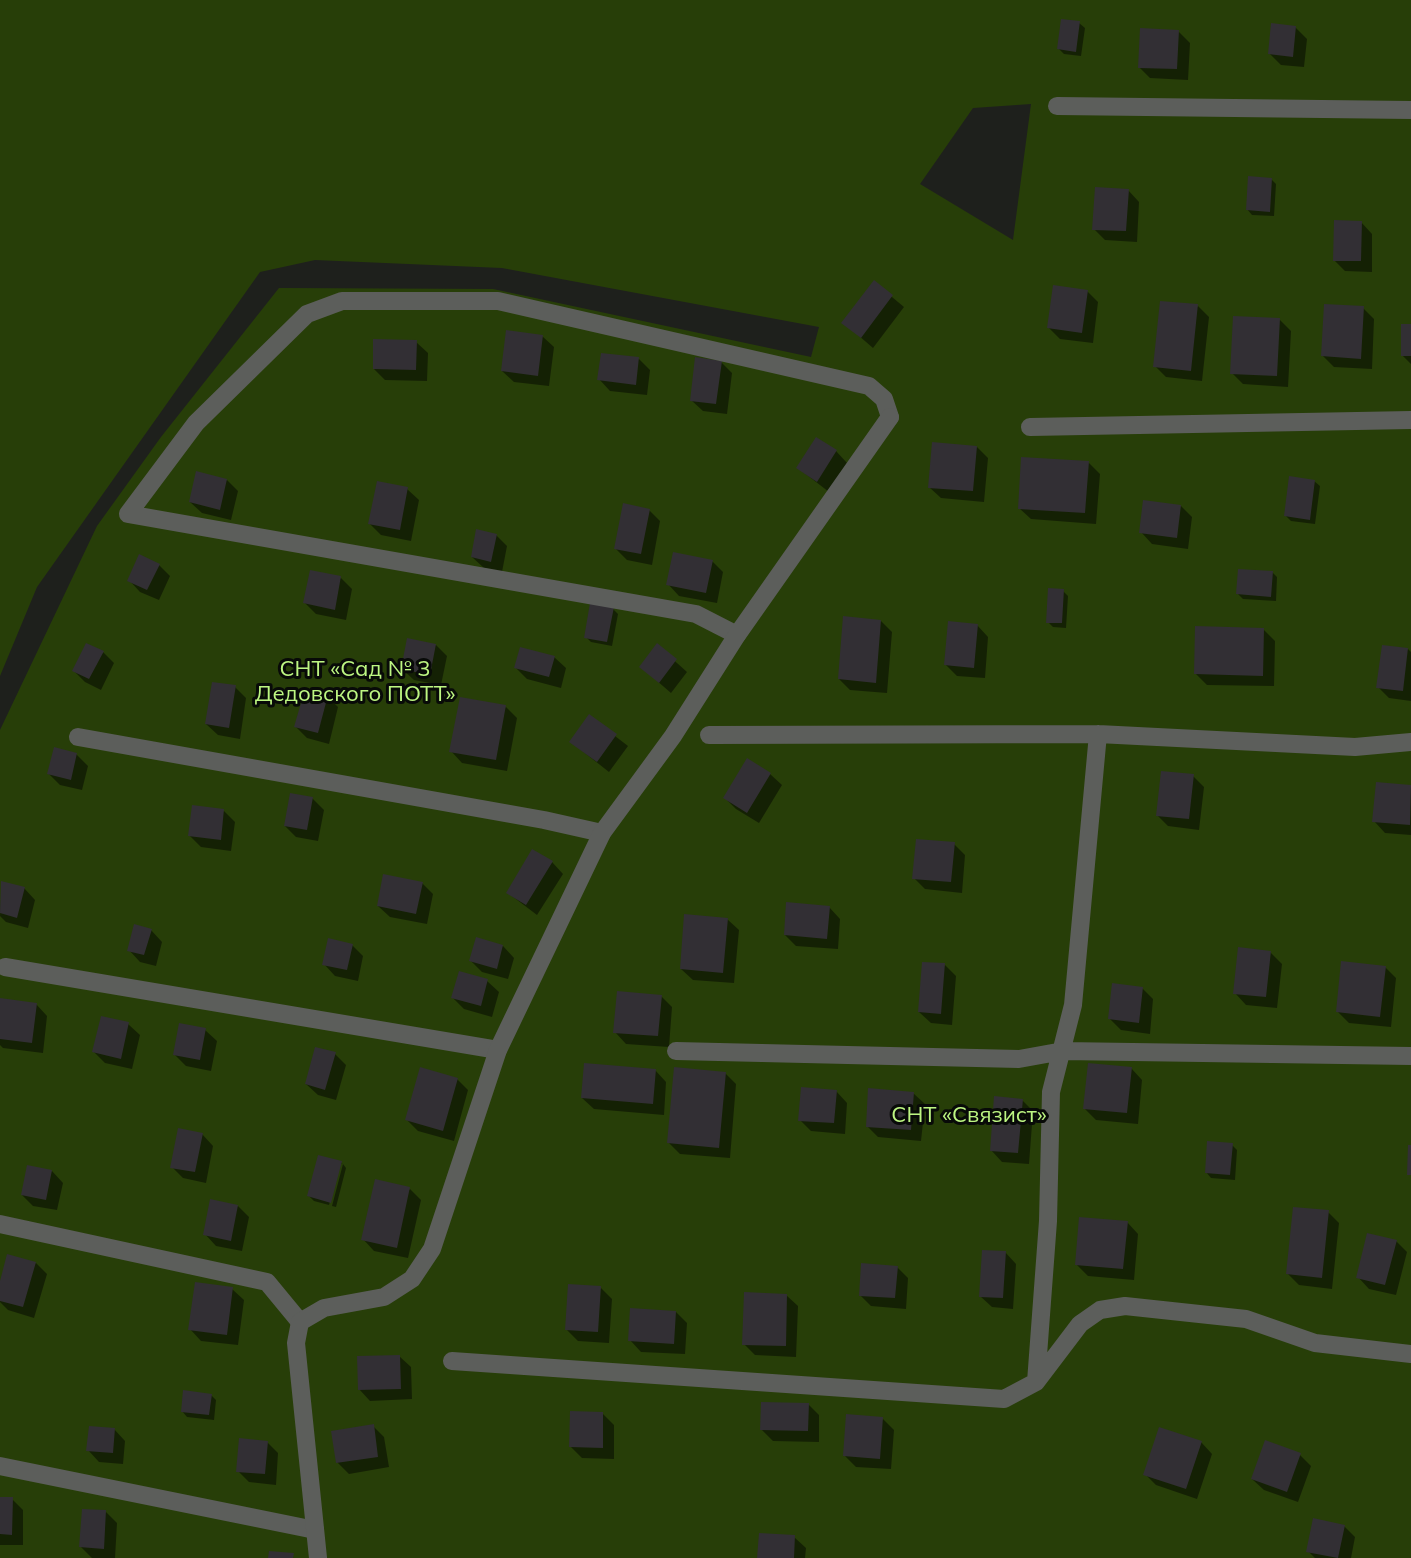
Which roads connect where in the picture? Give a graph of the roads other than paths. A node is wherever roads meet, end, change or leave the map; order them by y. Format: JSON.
{"nodes":[{"id":1,"x":1057,"y":106,"type":"dead end"},
{"id":2,"x":1411,"y":110,"type":"edge"},
{"id":3,"x":1411,"y":420,"type":"edge"},
{"id":4,"x":1030,"y":427,"type":"dead end"},
{"id":5,"x":737,"y":635,"type":"junction"},
{"id":6,"x":1098,"y":734,"type":"junction"},
{"id":7,"x":709,"y":735,"type":"dead end"},
{"id":8,"x":78,"y":738,"type":"dead end"},
{"id":9,"x":1411,"y":742,"type":"edge"},
{"id":10,"x":602,"y":833,"type":"junction"},
{"id":11,"x":5,"y":967,"type":"dead end"},
{"id":12,"x":498,"y":1050,"type":"junction"},
{"id":13,"x":676,"y":1051,"type":"dead end"},
{"id":14,"x":1063,"y":1051,"type":"junction"},
{"id":15,"x":1411,"y":1056,"type":"edge"},
{"id":16,"x":0,"y":1224,"type":"edge"},
{"id":17,"x":300,"y":1322,"type":"junction"},
{"id":18,"x":1411,"y":1354,"type":"edge"},
{"id":19,"x":452,"y":1361,"type":"dead end"},
{"id":20,"x":1036,"y":1382,"type":"junction"},
{"id":21,"x":0,"y":1466,"type":"edge"},
{"id":22,"x":315,"y":1530,"type":"junction"},
{"id":23,"x":318,"y":1558,"type":"edge"}],
"edges":[{"from":1,"to":2,"type":"street"},
{"from":3,"to":4,"type":"street"},
{"from":5,"to":5,"type":"street"},
{"from":5,"to":10,"type":"street"},
{"from":6,"to":7,"type":"street"},
{"from":6,"to":9,"type":"street"},
{"from":6,"to":14,"type":"street"},
{"from":8,"to":10,"type":"street"},
{"from":10,"to":12,"type":"street"},
{"from":11,"to":12,"type":"street"},
{"from":12,"to":17,"type":"street"},
{"from":13,"to":14,"type":"street"},
{"from":14,"to":15,"type":"street"},
{"from":14,"to":20,"type":"street"},
{"from":16,"to":17,"type":"street"},
{"from":17,"to":22,"type":"street"},
{"from":18,"to":20,"type":"street"},
{"from":19,"to":20,"type":"street"},
{"from":21,"to":22,"type":"street"},
{"from":22,"to":23,"type":"street"}]}
